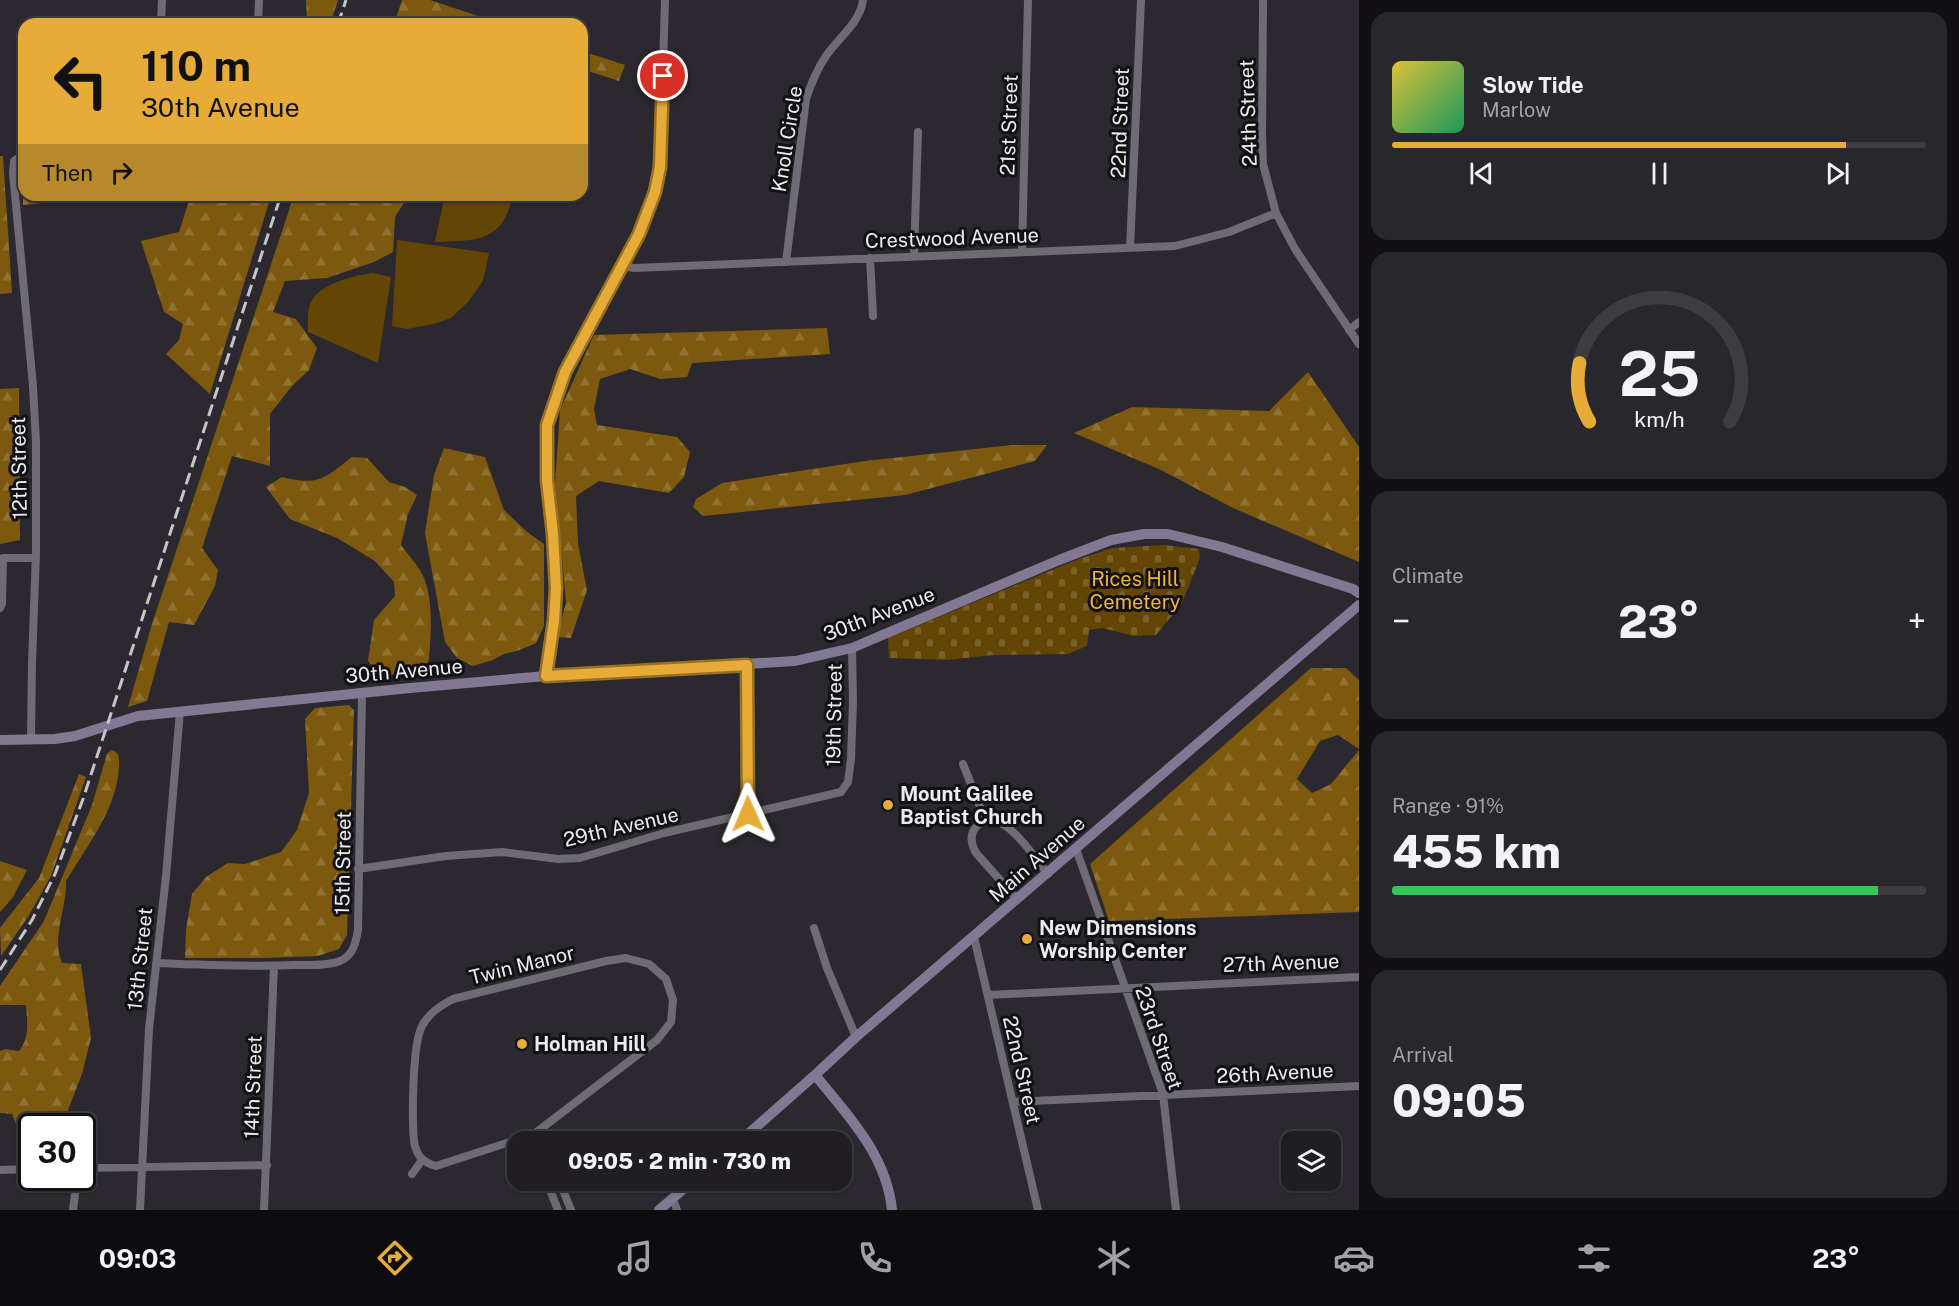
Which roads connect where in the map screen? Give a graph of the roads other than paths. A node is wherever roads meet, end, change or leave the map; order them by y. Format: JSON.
{"nodes":[{"id":1,"x":162,"y":0,"type":"edge"},
{"id":2,"x":259,"y":0,"type":"edge"},
{"id":3,"x":665,"y":0,"type":"edge"},
{"id":4,"x":670,"y":0,"type":"edge"},
{"id":5,"x":863,"y":0,"type":"edge"},
{"id":6,"x":1028,"y":0,"type":"edge"},
{"id":7,"x":1141,"y":0,"type":"edge"},
{"id":8,"x":1263,"y":0,"type":"edge"},
{"id":9,"x":161,"y":18,"type":"edge"},
{"id":10,"x":258,"y":18,"type":"edge"},
{"id":11,"x":918,"y":132,"type":"dead end"},
{"id":12,"x":18,"y":158,"type":"edge"},
{"id":13,"x":1276,"y":213,"type":"junction"},
{"id":14,"x":1130,"y":248,"type":"junction"},
{"id":15,"x":1022,"y":252,"type":"junction"},
{"id":16,"x":914,"y":256,"type":"junction"},
{"id":17,"x":870,"y":258,"type":"junction"},
{"id":18,"x":786,"y":262,"type":"junction"},
{"id":19,"x":622,"y":266,"type":"junction"},
{"id":20,"x":873,"y":316,"type":"dead end"},
{"id":21,"x":1359,"y":322,"type":"edge"},
{"id":22,"x":1349,"y":330,"type":"junction"},
{"id":23,"x":1359,"y":344,"type":"edge"},
{"id":24,"x":36,"y":558,"type":"junction"},
{"id":25,"x":1359,"y":593,"type":"edge"},
{"id":26,"x":1359,"y":605,"type":"edge"},
{"id":27,"x":0,"y":608,"type":"edge"},
{"id":28,"x":852,"y":648,"type":"junction"},
{"id":29,"x":747,"y":665,"type":"junction"},
{"id":30,"x":546,"y":676,"type":"junction"},
{"id":31,"x":362,"y":693,"type":"junction"},
{"id":32,"x":180,"y":711,"type":"junction"},
{"id":33,"x":0,"y":740,"type":"edge"},
{"id":34,"x":31,"y":740,"type":"junction"},
{"id":35,"x":963,"y":764,"type":"dead end"},
{"id":36,"x":848,"y":782,"type":"joint"},
{"id":37,"x":748,"y":814,"type":"junction"},
{"id":38,"x":986,"y":822,"type":"junction"},
{"id":39,"x":1076,"y":849,"type":"junction"},
{"id":40,"x":358,"y":869,"type":"junction"},
{"id":41,"x":1048,"y":874,"type":"junction"},
{"id":42,"x":1017,"y":899,"type":"junction"},
{"id":43,"x":814,"y":928,"type":"dead end"},
{"id":44,"x":974,"y":937,"type":"junction"},
{"id":45,"x":156,"y":963,"type":"junction"},
{"id":46,"x":274,"y":966,"type":"junction"},
{"id":47,"x":1359,"y":977,"type":"edge"},
{"id":48,"x":1124,"y":987,"type":"junction"},
{"id":49,"x":988,"y":995,"type":"junction"},
{"id":50,"x":856,"y":1037,"type":"junction"},
{"id":51,"x":815,"y":1075,"type":"junction"},
{"id":52,"x":1359,"y":1086,"type":"edge"},
{"id":53,"x":1163,"y":1094,"type":"junction"},
{"id":54,"x":1013,"y":1102,"type":"junction"},
{"id":55,"x":538,"y":1131,"type":"edge"},
{"id":56,"x":751,"y":1131,"type":"edge"},
{"id":57,"x":507,"y":1145,"type":"edge"},
{"id":58,"x":422,"y":1160,"type":"junction"},
{"id":59,"x":267,"y":1165,"type":"junction"},
{"id":60,"x":96,"y":1168,"type":"edge"},
{"id":61,"x":142,"y":1168,"type":"junction"},
{"id":62,"x":18,"y":1169,"type":"edge"},
{"id":63,"x":0,"y":1170,"type":"edge"},
{"id":64,"x":412,"y":1174,"type":"dead end"},
{"id":65,"x":75,"y":1191,"type":"edge"},
{"id":66,"x":550,"y":1191,"type":"edge"},
{"id":67,"x":563,"y":1191,"type":"edge"},
{"id":68,"x":682,"y":1191,"type":"edge"},
{"id":69,"x":673,"y":1199,"type":"junction"},
{"id":70,"x":73,"y":1210,"type":"edge"},
{"id":71,"x":140,"y":1210,"type":"edge"},
{"id":72,"x":264,"y":1210,"type":"edge"},
{"id":73,"x":558,"y":1210,"type":"edge"},
{"id":74,"x":571,"y":1210,"type":"edge"},
{"id":75,"x":659,"y":1210,"type":"edge"},
{"id":76,"x":677,"y":1210,"type":"edge"},
{"id":77,"x":892,"y":1210,"type":"edge"},
{"id":78,"x":1038,"y":1210,"type":"edge"},
{"id":79,"x":1176,"y":1210,"type":"edge"}],
"edges":[{"from":1,"to":9,"type":"street"},
{"from":2,"to":10,"type":"street"},
{"from":3,"to":4,"type":"street"},
{"from":3,"to":19,"type":"street"},
{"from":5,"to":18,"type":"street","name":"Knoll Circle"},
{"from":6,"to":15,"type":"street","name":"21st Street"},
{"from":7,"to":14,"type":"street","name":"22nd Street"},
{"from":8,"to":13,"type":"street","name":"24th Street"},
{"from":11,"to":16,"type":"street"},
{"from":12,"to":24,"type":"street","name":"12th Street"},
{"from":13,"to":14,"type":"street","name":"Crestwood Avenue"},
{"from":13,"to":22,"type":"street","name":"24th Street"},
{"from":14,"to":15,"type":"street","name":"Crestwood Avenue"},
{"from":15,"to":16,"type":"street","name":"Crestwood Avenue"},
{"from":16,"to":17,"type":"street","name":"Crestwood Avenue"},
{"from":17,"to":18,"type":"street","name":"Crestwood Avenue"},
{"from":17,"to":20,"type":"street"},
{"from":18,"to":19,"type":"street","name":"Crestwood Avenue"},
{"from":19,"to":30,"type":"street"},
{"from":21,"to":22,"type":"street"},
{"from":22,"to":23,"type":"street","name":"24th Street"},
{"from":24,"to":27,"type":"street"},
{"from":24,"to":34,"type":"street","name":"12th Street"},
{"from":25,"to":28,"type":"street","name":"30th Avenue"},
{"from":26,"to":39,"type":"street","name":"Main Avenue"},
{"from":28,"to":29,"type":"street","name":"30th Avenue"},
{"from":28,"to":36,"type":"street","name":"19th Street"},
{"from":29,"to":30,"type":"street","name":"30th Avenue"},
{"from":29,"to":37,"type":"street"},
{"from":30,"to":31,"type":"street","name":"30th Avenue"},
{"from":31,"to":32,"type":"street","name":"30th Avenue"},
{"from":31,"to":40,"type":"street","name":"15th Street"},
{"from":32,"to":34,"type":"street","name":"30th Avenue"},
{"from":32,"to":45,"type":"street","name":"13th Street"},
{"from":33,"to":34,"type":"street","name":"30th Avenue"},
{"from":35,"to":38,"type":"street"},
{"from":36,"to":37,"type":"street","name":"29th Avenue"},
{"from":37,"to":40,"type":"street","name":"29th Avenue"},
{"from":38,"to":41,"type":"street"},
{"from":38,"to":42,"type":"street"},
{"from":39,"to":41,"type":"street","name":"Main Avenue"},
{"from":39,"to":48,"type":"street","name":"23rd Street"},
{"from":40,"to":46,"type":"street","name":"15th Street"},
{"from":41,"to":42,"type":"street","name":"Main Avenue"},
{"from":42,"to":44,"type":"street","name":"Main Avenue"},
{"from":43,"to":50,"type":"street"},
{"from":44,"to":49,"type":"street","name":"22nd Street"},
{"from":44,"to":50,"type":"street","name":"Main Avenue"},
{"from":45,"to":46,"type":"street","name":"15th Street"},
{"from":45,"to":61,"type":"street","name":"13th Street"},
{"from":46,"to":59,"type":"street","name":"14th Street"},
{"from":47,"to":48,"type":"street","name":"27th Avenue"},
{"from":48,"to":49,"type":"street","name":"27th Avenue"},
{"from":48,"to":53,"type":"street","name":"23rd Street"},
{"from":49,"to":54,"type":"street","name":"22nd Street"},
{"from":50,"to":51,"type":"street","name":"Main Avenue"},
{"from":51,"to":56,"type":"street","name":"Main Avenue"},
{"from":51,"to":77,"type":"street"},
{"from":52,"to":53,"type":"street","name":"26th Avenue"},
{"from":53,"to":54,"type":"street","name":"26th Avenue"},
{"from":53,"to":79,"type":"street","name":"23rd Street"},
{"from":54,"to":78,"type":"street","name":"22nd Street"},
{"from":55,"to":58,"type":"street","name":"Twin Manor"},
{"from":57,"to":58,"type":"street","name":"Twin Manor"},
{"from":58,"to":64,"type":"street"},
{"from":59,"to":61,"type":"street"},
{"from":59,"to":72,"type":"street","name":"14th Street"},
{"from":60,"to":61,"type":"street"},
{"from":61,"to":71,"type":"street","name":"13th Street"},
{"from":62,"to":63,"type":"street"},
{"from":65,"to":70,"type":"street"},
{"from":66,"to":73,"type":"street"},
{"from":67,"to":74,"type":"street"},
{"from":68,"to":69,"type":"street"},
{"from":69,"to":75,"type":"street"},
{"from":69,"to":76,"type":"street"}]}
